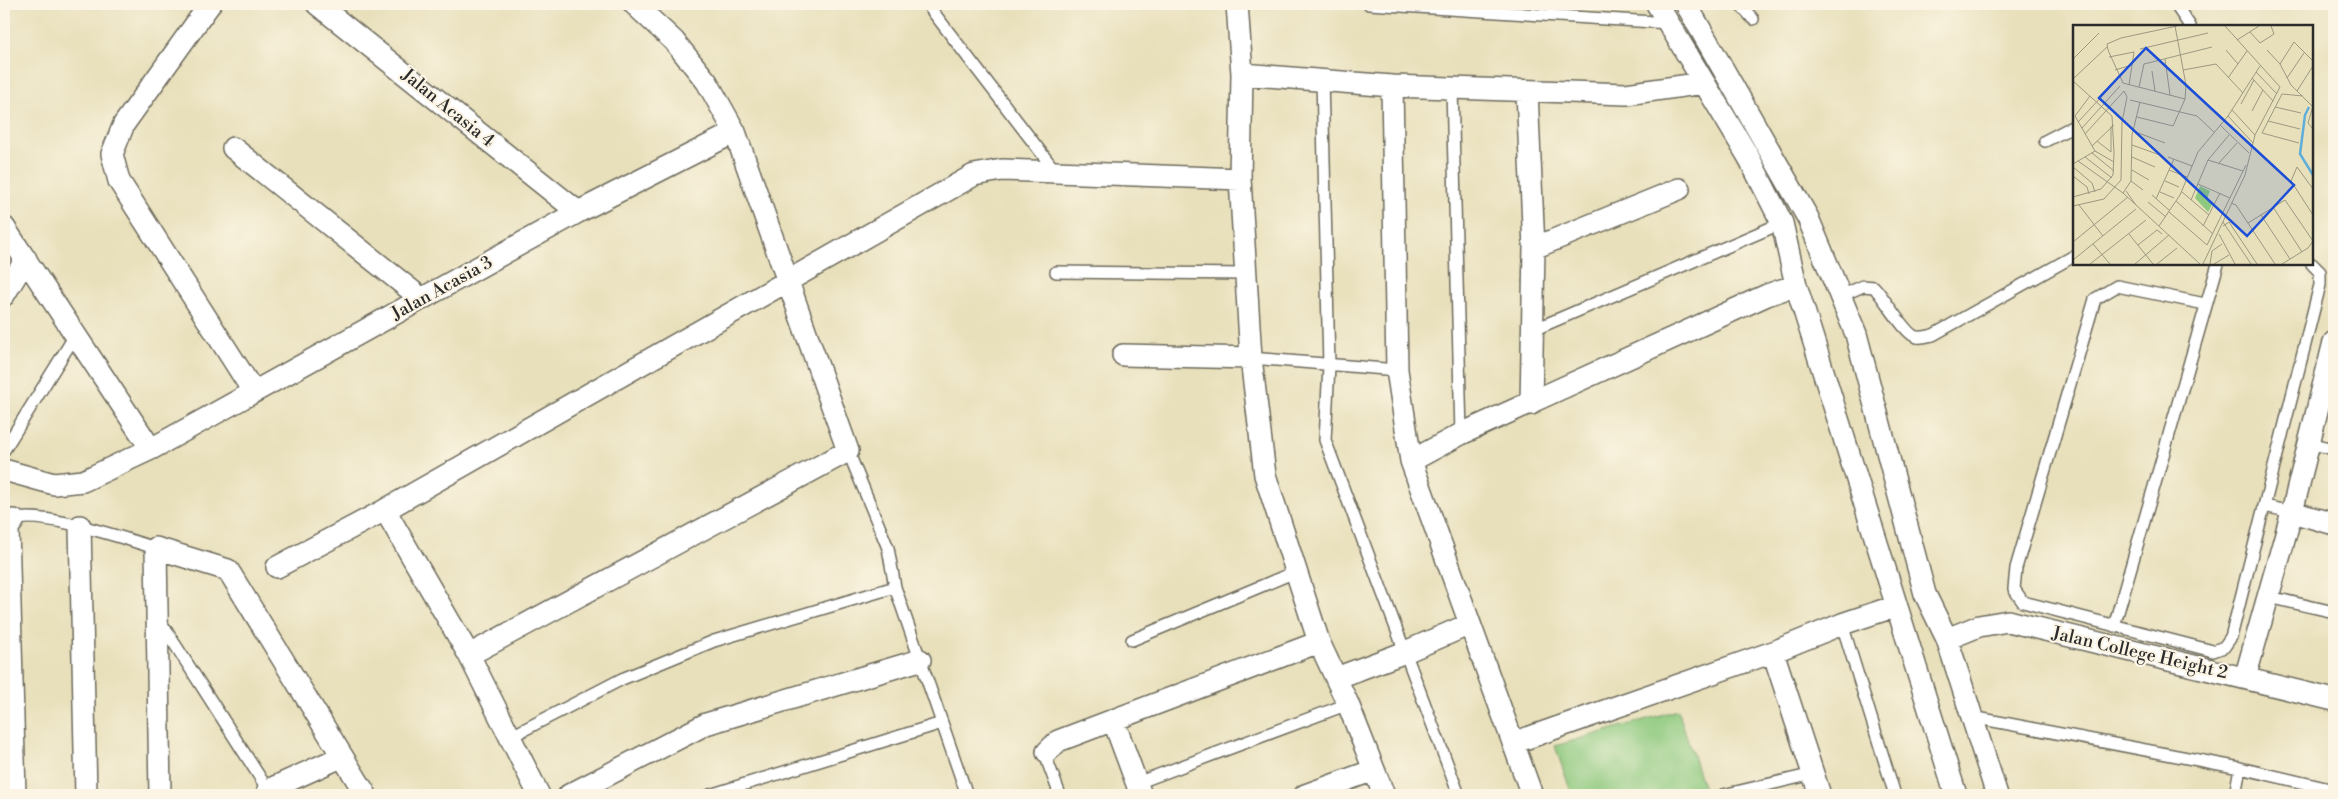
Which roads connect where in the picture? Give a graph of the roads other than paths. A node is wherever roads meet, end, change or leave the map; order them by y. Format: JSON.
{"nodes":[{"id":1,"x":210,"y":4,"type":"edge"},
{"id":2,"x":317,"y":4,"type":"edge"},
{"id":3,"x":634,"y":4,"type":"edge"},
{"id":4,"x":927,"y":4,"type":"edge"},
{"id":5,"x":1237,"y":4,"type":"edge"},
{"id":6,"x":1369,"y":4,"type":"edge"},
{"id":7,"x":1657,"y":4,"type":"edge"},
{"id":8,"x":1686,"y":4,"type":"edge"},
{"id":9,"x":1740,"y":4,"type":"edge"},
{"id":10,"x":2176,"y":4,"type":"edge"},
{"id":11,"x":1753,"y":19,"type":"dead end"},
{"id":12,"x":1669,"y":23,"type":"junction"},
{"id":13,"x":2189,"y":25,"type":"edge"},
{"id":14,"x":1242,"y":74,"type":"junction"},
{"id":15,"x":1322,"y":79,"type":"junction"},
{"id":16,"x":1704,"y":83,"type":"junction"},
{"id":17,"x":1392,"y":86,"type":"junction"},
{"id":18,"x":1452,"y":88,"type":"junction"},
{"id":19,"x":1527,"y":92,"type":"junction"},
{"id":20,"x":2073,"y":127,"type":"edge"},
{"id":21,"x":735,"y":132,"type":"junction"},
{"id":22,"x":2045,"y":141,"type":"dead end"},
{"id":23,"x":233,"y":148,"type":"dead end"},
{"id":24,"x":1056,"y":172,"type":"junction"},
{"id":25,"x":1240,"y":179,"type":"junction"},
{"id":26,"x":1679,"y":189,"type":"dead end"},
{"id":27,"x":578,"y":212,"type":"junction"},
{"id":28,"x":1782,"y":223,"type":"junction"},
{"id":29,"x":4,"y":227,"type":"edge"},
{"id":30,"x":1534,"y":248,"type":"junction"},
{"id":31,"x":2073,"y":257,"type":"edge"},
{"id":32,"x":26,"y":259,"type":"junction"},
{"id":33,"x":2218,"y":265,"type":"edge"},
{"id":34,"x":2313,"y":265,"type":"edge"},
{"id":35,"x":1056,"y":272,"type":"dead end"},
{"id":36,"x":1246,"y":274,"type":"junction"},
{"id":37,"x":788,"y":281,"type":"junction"},
{"id":38,"x":1796,"y":284,"type":"junction"},
{"id":39,"x":4,"y":295,"type":"edge"},
{"id":40,"x":1841,"y":296,"type":"junction"},
{"id":41,"x":422,"y":299,"type":"junction"},
{"id":42,"x":2205,"y":304,"type":"junction"},
{"id":43,"x":1533,"y":330,"type":"junction"},
{"id":44,"x":76,"y":334,"type":"junction"},
{"id":45,"x":2334,"y":345,"type":"edge"},
{"id":46,"x":1123,"y":355,"type":"dead end"},
{"id":47,"x":1251,"y":358,"type":"junction"},
{"id":48,"x":1329,"y":366,"type":"junction"},
{"id":49,"x":1397,"y":370,"type":"junction"},
{"id":50,"x":253,"y":391,"type":"junction"},
{"id":51,"x":1531,"y":404,"type":"junction"},
{"id":52,"x":1461,"y":434,"type":"junction"},
{"id":53,"x":2308,"y":443,"type":"junction"},
{"id":54,"x":151,"y":449,"type":"junction"},
{"id":55,"x":2334,"y":449,"type":"edge"},
{"id":56,"x":4,"y":450,"type":"edge"},
{"id":57,"x":848,"y":452,"type":"junction"},
{"id":58,"x":1411,"y":461,"type":"junction"},
{"id":59,"x":4,"y":470,"type":"edge"},
{"id":60,"x":2264,"y":506,"type":"junction"},
{"id":61,"x":384,"y":510,"type":"junction"},
{"id":62,"x":2292,"y":512,"type":"junction"},
{"id":63,"x":14,"y":520,"type":"joint"},
{"id":64,"x":2334,"y":524,"type":"edge"},
{"id":65,"x":80,"y":526,"type":"junction"},
{"id":66,"x":156,"y":548,"type":"junction"},
{"id":67,"x":277,"y":567,"type":"dead end"},
{"id":68,"x":1295,"y":572,"type":"junction"},
{"id":69,"x":895,"y":587,"type":"junction"},
{"id":70,"x":2269,"y":596,"type":"junction"},
{"id":71,"x":1896,"y":606,"type":"junction"},
{"id":72,"x":2334,"y":612,"type":"edge"},
{"id":73,"x":157,"y":617,"type":"junction"},
{"id":74,"x":1470,"y":624,"type":"junction"},
{"id":75,"x":1842,"y":624,"type":"junction"},
{"id":76,"x":2114,"y":626,"type":"junction"},
{"id":77,"x":1947,"y":639,"type":"junction"},
{"id":78,"x":1132,"y":640,"type":"dead end"},
{"id":79,"x":1319,"y":642,"type":"junction"},
{"id":80,"x":1773,"y":652,"type":"junction"},
{"id":81,"x":1404,"y":653,"type":"junction"},
{"id":82,"x":469,"y":655,"type":"junction"},
{"id":83,"x":920,"y":660,"type":"junction"},
{"id":84,"x":1336,"y":678,"type":"junction"},
{"id":85,"x":2245,"y":678,"type":"junction"},
{"id":86,"x":2334,"y":700,"type":"edge"},
{"id":87,"x":1348,"y":704,"type":"junction"},
{"id":88,"x":1972,"y":717,"type":"junction"},
{"id":89,"x":1114,"y":722,"type":"junction"},
{"id":90,"x":942,"y":724,"type":"junction"},
{"id":91,"x":510,"y":738,"type":"junction"},
{"id":92,"x":1513,"y":743,"type":"junction"},
{"id":93,"x":1047,"y":752,"type":"joint"},
{"id":94,"x":341,"y":757,"type":"junction"},
{"id":95,"x":2240,"y":768,"type":"junction"},
{"id":96,"x":1374,"y":770,"type":"junction"},
{"id":97,"x":1813,"y":774,"type":"junction"},
{"id":98,"x":1139,"y":789,"type":"edge"},
{"id":99,"x":2334,"y":790,"type":"edge"},
{"id":100,"x":268,"y":792,"type":"edge"},
{"id":101,"x":15,"y":795,"type":"edge"},
{"id":102,"x":86,"y":795,"type":"edge"},
{"id":103,"x":160,"y":795,"type":"edge"},
{"id":104,"x":366,"y":795,"type":"edge"},
{"id":105,"x":540,"y":795,"type":"edge"},
{"id":106,"x":570,"y":795,"type":"edge"},
{"id":107,"x":710,"y":795,"type":"edge"},
{"id":108,"x":967,"y":795,"type":"edge"},
{"id":109,"x":1060,"y":795,"type":"edge"},
{"id":110,"x":1305,"y":795,"type":"edge"},
{"id":111,"x":1384,"y":795,"type":"edge"},
{"id":112,"x":1459,"y":795,"type":"edge"},
{"id":113,"x":1532,"y":795,"type":"edge"},
{"id":114,"x":1723,"y":795,"type":"edge"},
{"id":115,"x":1820,"y":795,"type":"edge"},
{"id":116,"x":1895,"y":795,"type":"edge"},
{"id":117,"x":1956,"y":795,"type":"edge"},
{"id":118,"x":1997,"y":795,"type":"edge"},
{"id":119,"x":2235,"y":795,"type":"edge"}],
"edges":[{"from":1,"to":50,"type":"street"},
{"from":2,"to":27,"type":"street","name":"Jalan Acasia 4"},
{"from":3,"to":21,"type":"street"},
{"from":4,"to":24,"type":"lane"},
{"from":5,"to":14,"type":"street"},
{"from":6,"to":12,"type":"lane"},
{"from":7,"to":12,"type":"street"},
{"from":8,"to":40,"type":"street"},
{"from":9,"to":11,"type":"lane"},
{"from":10,"to":13,"type":"lane"},
{"from":12,"to":16,"type":"street"},
{"from":14,"to":15,"type":"street"},
{"from":14,"to":25,"type":"street"},
{"from":15,"to":17,"type":"street"},
{"from":15,"to":48,"type":"lane"},
{"from":16,"to":19,"type":"street"},
{"from":16,"to":28,"type":"street"},
{"from":17,"to":18,"type":"street"},
{"from":17,"to":49,"type":"street"},
{"from":18,"to":19,"type":"street"},
{"from":18,"to":52,"type":"lane"},
{"from":19,"to":30,"type":"street"},
{"from":20,"to":22,"type":"lane"},
{"from":21,"to":27,"type":"street","name":"Jalan Acasia 3"},
{"from":21,"to":37,"type":"street"},
{"from":23,"to":41,"type":"street"},
{"from":24,"to":25,"type":"street"},
{"from":24,"to":37,"type":"street"},
{"from":25,"to":36,"type":"street"},
{"from":26,"to":30,"type":"street"},
{"from":27,"to":41,"type":"street","name":"Jalan Acasia 3"},
{"from":28,"to":38,"type":"street"},
{"from":28,"to":43,"type":"lane"},
{"from":29,"to":32,"type":"street"},
{"from":30,"to":43,"type":"street"},
{"from":31,"to":40,"type":"lane"},
{"from":32,"to":39,"type":"street"},
{"from":32,"to":44,"type":"street"},
{"from":33,"to":42,"type":"lane"},
{"from":34,"to":60,"type":"lane"},
{"from":35,"to":36,"type":"lane"},
{"from":36,"to":47,"type":"street"},
{"from":37,"to":57,"type":"street"},
{"from":37,"to":61,"type":"street"},
{"from":38,"to":51,"type":"street"},
{"from":38,"to":71,"type":"street"},
{"from":40,"to":77,"type":"street"},
{"from":41,"to":50,"type":"street","name":"Jalan Acasia 3"},
{"from":42,"to":76,"type":"lane"},
{"from":42,"to":76,"type":"lane"},
{"from":43,"to":51,"type":"street"},
{"from":44,"to":54,"type":"street"},
{"from":44,"to":56,"type":"lane"},
{"from":45,"to":53,"type":"street"},
{"from":46,"to":47,"type":"street"},
{"from":47,"to":48,"type":"lane"},
{"from":47,"to":68,"type":"street"},
{"from":48,"to":49,"type":"lane"},
{"from":48,"to":81,"type":"lane"},
{"from":49,"to":58,"type":"street"},
{"from":50,"to":54,"type":"street","name":"Jalan Acasia 3"},
{"from":51,"to":52,"type":"street"},
{"from":52,"to":58,"type":"street"},
{"from":53,"to":55,"type":"lane"},
{"from":53,"to":62,"type":"street"},
{"from":54,"to":59,"type":"street","name":"Jalan Acasia 3"},
{"from":57,"to":69,"type":"lane"},
{"from":57,"to":82,"type":"street"},
{"from":58,"to":74,"type":"street"},
{"from":60,"to":62,"type":"lane"},
{"from":60,"to":76,"type":"lane"},
{"from":61,"to":67,"type":"street"},
{"from":61,"to":82,"type":"street"},
{"from":62,"to":64,"type":"street"},
{"from":62,"to":70,"type":"street"},
{"from":63,"to":65,"type":"lane"},
{"from":63,"to":101,"type":"street"},
{"from":65,"to":66,"type":"lane"},
{"from":65,"to":102,"type":"street"},
{"from":66,"to":73,"type":"street"},
{"from":66,"to":94,"type":"street"},
{"from":68,"to":78,"type":"lane"},
{"from":68,"to":79,"type":"street"},
{"from":69,"to":83,"type":"lane"},
{"from":69,"to":91,"type":"lane"},
{"from":70,"to":72,"type":"lane"},
{"from":70,"to":85,"type":"street"},
{"from":71,"to":75,"type":"street"},
{"from":71,"to":117,"type":"street"},
{"from":73,"to":100,"type":"lane"},
{"from":73,"to":103,"type":"street"},
{"from":74,"to":81,"type":"street"},
{"from":74,"to":92,"type":"street"},
{"from":75,"to":80,"type":"street"},
{"from":75,"to":116,"type":"lane"},
{"from":77,"to":85,"type":"street","name":"Jalan College Height 2"},
{"from":77,"to":88,"type":"street"},
{"from":79,"to":84,"type":"street"},
{"from":79,"to":89,"type":"street"},
{"from":80,"to":92,"type":"street"},
{"from":80,"to":97,"type":"street"},
{"from":81,"to":84,"type":"street"},
{"from":81,"to":112,"type":"lane"},
{"from":82,"to":91,"type":"street"},
{"from":83,"to":90,"type":"lane"},
{"from":83,"to":106,"type":"street"},
{"from":84,"to":87,"type":"street"},
{"from":85,"to":86,"type":"street","name":"Jalan College Height 2"},
{"from":87,"to":96,"type":"street"},
{"from":87,"to":98,"type":"lane"},
{"from":88,"to":95,"type":"lane"},
{"from":88,"to":118,"type":"street"},
{"from":89,"to":93,"type":"street"},
{"from":89,"to":98,"type":"street"},
{"from":90,"to":107,"type":"lane"},
{"from":90,"to":108,"type":"lane"},
{"from":91,"to":105,"type":"street"},
{"from":92,"to":113,"type":"street"},
{"from":93,"to":109,"type":"lane"},
{"from":94,"to":100,"type":"street"},
{"from":94,"to":104,"type":"street"},
{"from":95,"to":99,"type":"lane"},
{"from":95,"to":119,"type":"lane"},
{"from":96,"to":110,"type":"street"},
{"from":96,"to":111,"type":"street"},
{"from":97,"to":114,"type":"lane"},
{"from":97,"to":115,"type":"street"}]}
